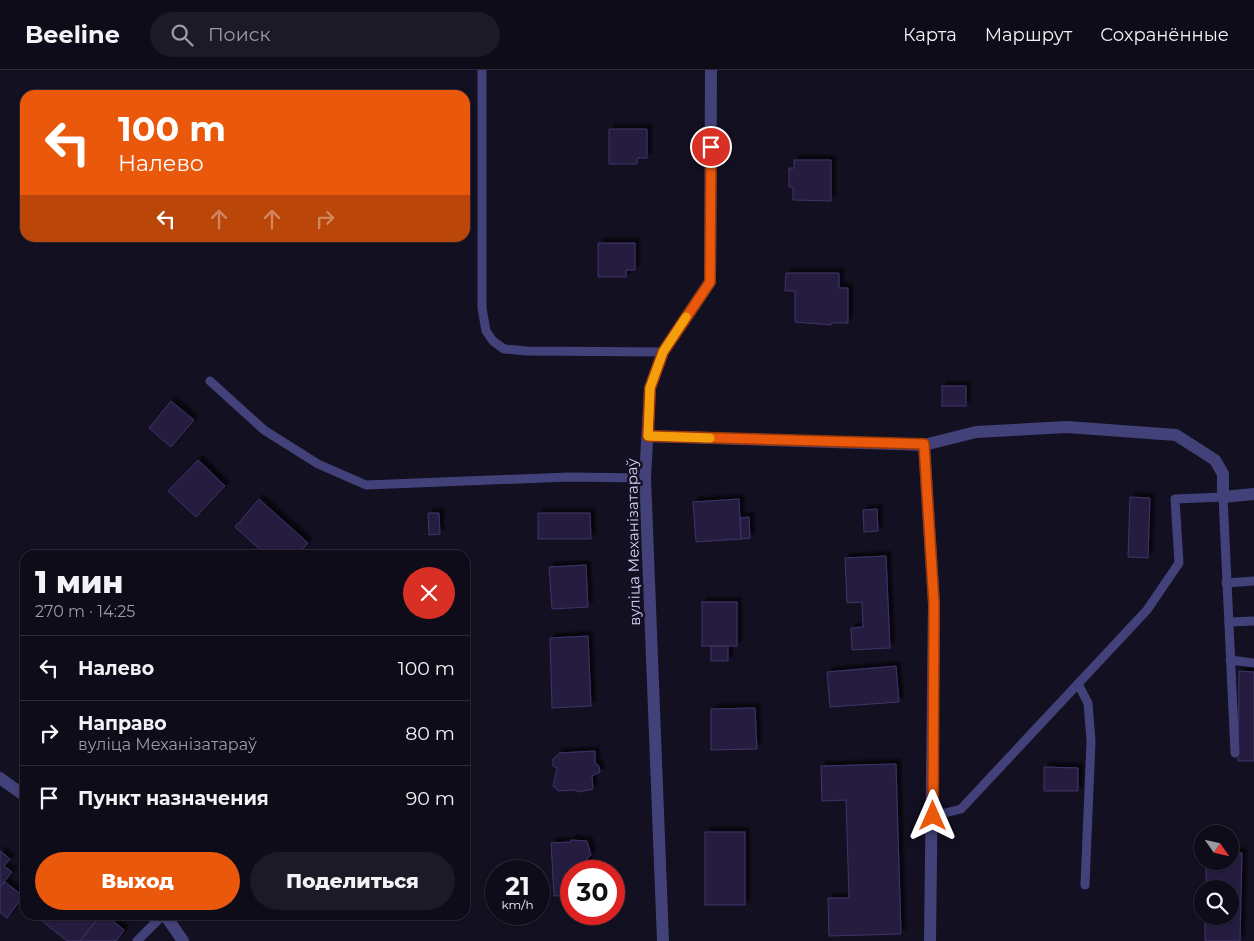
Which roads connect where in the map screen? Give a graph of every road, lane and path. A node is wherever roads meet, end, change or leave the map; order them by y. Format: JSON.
{"nodes":[{"id":1,"x":482,"y":70,"type":"edge"},
{"id":2,"x":711,"y":70,"type":"edge"},
{"id":3,"x":663,"y":352,"type":"junction"},
{"id":4,"x":210,"y":380,"type":"dead end"},
{"id":5,"x":648,"y":436,"type":"junction"},
{"id":6,"x":924,"y":444,"type":"junction"},
{"id":7,"x":645,"y":478,"type":"junction"},
{"id":8,"x":1254,"y":494,"type":"edge"},
{"id":9,"x":1223,"y":497,"type":"junction"},
{"id":10,"x":1254,"y":581,"type":"edge"},
{"id":11,"x":1226,"y":583,"type":"junction"},
{"id":12,"x":1254,"y":621,"type":"edge"},
{"id":13,"x":1229,"y":622,"type":"junction"},
{"id":14,"x":1230,"y":660,"type":"junction"},
{"id":15,"x":1254,"y":663,"type":"edge"},
{"id":16,"x":1078,"y":684,"type":"junction"},
{"id":17,"x":1234,"y":753,"type":"dead end"},
{"id":18,"x":0,"y":778,"type":"edge"},
{"id":19,"x":20,"y":792,"type":"edge"},
{"id":20,"x":933,"y":816,"type":"junction"},
{"id":21,"x":1086,"y":885,"type":"dead end"},
{"id":22,"x":159,"y":920,"type":"edge"},
{"id":23,"x":168,"y":920,"type":"edge"},
{"id":24,"x":136,"y":941,"type":"edge"},
{"id":25,"x":183,"y":941,"type":"edge"},
{"id":26,"x":663,"y":941,"type":"edge"},
{"id":27,"x":930,"y":941,"type":"edge"}],
"edges":[{"from":1,"to":3,"type":"lane"},
{"from":2,"to":3,"type":"street","name":"вуліца Механізатараў"},
{"from":3,"to":5,"type":"street","name":"вуліца Механізатараў"},
{"from":4,"to":7,"type":"lane"},
{"from":5,"to":6,"type":"street"},
{"from":5,"to":7,"type":"street","name":"вуліца Механізатараў"},
{"from":6,"to":9,"type":"street"},
{"from":6,"to":20,"type":"street"},
{"from":7,"to":26,"type":"street","name":"вуліца Механізатараў"},
{"from":8,"to":9,"type":"street"},
{"from":9,"to":11,"type":"lane"},
{"from":9,"to":16,"type":"lane"},
{"from":10,"to":11,"type":"lane"},
{"from":11,"to":13,"type":"lane"},
{"from":12,"to":13,"type":"lane"},
{"from":13,"to":14,"type":"lane"},
{"from":14,"to":15,"type":"lane"},
{"from":14,"to":17,"type":"lane"},
{"from":16,"to":20,"type":"lane"},
{"from":16,"to":21,"type":"lane"},
{"from":18,"to":19,"type":"street"},
{"from":20,"to":27,"type":"street"},
{"from":22,"to":24,"type":"lane"},
{"from":23,"to":25,"type":"street"}]}
